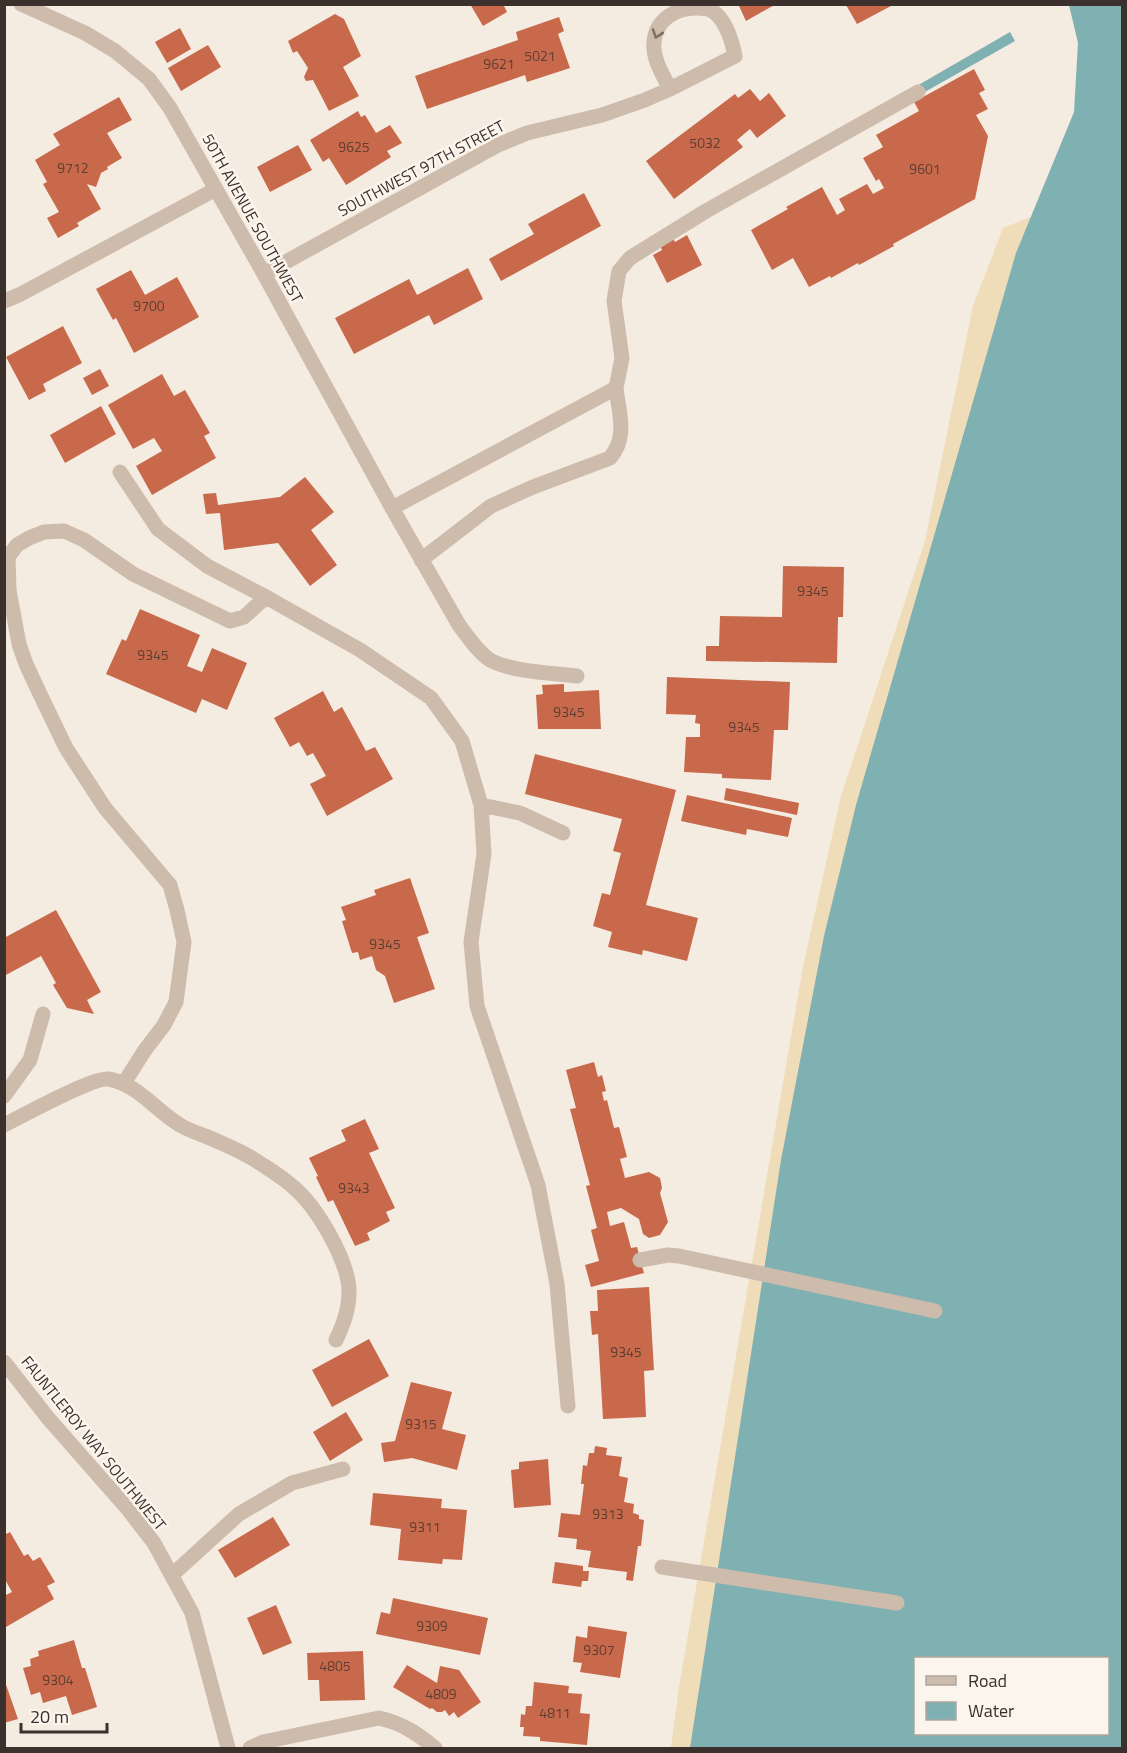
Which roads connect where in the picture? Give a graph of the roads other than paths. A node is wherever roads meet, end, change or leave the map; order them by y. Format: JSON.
{"nodes":[{"id":1,"x":21,"y":4,"type":"edge"},
{"id":2,"x":670,"y":89,"type":"junction"},
{"id":3,"x":918,"y":92,"type":"dead end"},
{"id":4,"x":216,"y":189,"type":"junction"},
{"id":5,"x":264,"y":274,"type":"junction"},
{"id":6,"x":4,"y":301,"type":"edge"},
{"id":7,"x":616,"y":388,"type":"junction"},
{"id":8,"x":120,"y":472,"type":"dead end"},
{"id":9,"x":392,"y":508,"type":"junction"},
{"id":10,"x":421,"y":560,"type":"junction"},
{"id":11,"x":266,"y":597,"type":"junction"},
{"id":12,"x":577,"y":676,"type":"dead end"},
{"id":13,"x":481,"y":805,"type":"junction"},
{"id":14,"x":563,"y":833,"type":"dead end"},
{"id":15,"x":43,"y":1014,"type":"dead end"},
{"id":16,"x":124,"y":1083,"type":"junction"},
{"id":17,"x":4,"y":1096,"type":"edge"},
{"id":18,"x":4,"y":1125,"type":"edge"},
{"id":19,"x":640,"y":1260,"type":"dead end"},
{"id":20,"x":935,"y":1311,"type":"dead end"},
{"id":21,"x":336,"y":1340,"type":"dead end"},
{"id":22,"x":4,"y":1362,"type":"edge"},
{"id":23,"x":568,"y":1406,"type":"dead end"},
{"id":24,"x":343,"y":1469,"type":"dead end"},
{"id":25,"x":662,"y":1567,"type":"dead end"},
{"id":26,"x":172,"y":1575,"type":"junction"},
{"id":27,"x":897,"y":1604,"type":"dead end"},
{"id":28,"x":228,"y":1749,"type":"edge"},
{"id":29,"x":250,"y":1749,"type":"edge"},
{"id":30,"x":435,"y":1749,"type":"edge"}],
"edges":[{"from":1,"to":4,"type":"street","name":"50TH AVENUE SOUTHWEST"},
{"from":2,"to":2,"type":"street","name":"SOUTHWEST 97TH STREET","one_way":true},
{"from":2,"to":5,"type":"street","name":"SOUTHWEST 97TH STREET"},
{"from":3,"to":7,"type":"street"},
{"from":4,"to":5,"type":"street","name":"50TH AVENUE SOUTHWEST"},
{"from":4,"to":6,"type":"street"},
{"from":5,"to":9,"type":"street","name":"50TH AVENUE SOUTHWEST"},
{"from":7,"to":9,"type":"street"},
{"from":7,"to":10,"type":"street"},
{"from":8,"to":11,"type":"street"},
{"from":9,"to":10,"type":"street","name":"50TH AVENUE SOUTHWEST"},
{"from":10,"to":12,"type":"street","name":"50TH AVENUE SOUTHWEST"},
{"from":11,"to":13,"type":"street"},
{"from":11,"to":16,"type":"street"},
{"from":13,"to":14,"type":"street"},
{"from":13,"to":23,"type":"street"},
{"from":15,"to":17,"type":"street"},
{"from":16,"to":18,"type":"street"},
{"from":16,"to":21,"type":"street"},
{"from":19,"to":20,"type":"street"},
{"from":22,"to":26,"type":"street","name":"FAUNTLEROY WAY SOUTHWEST"},
{"from":24,"to":26,"type":"street"},
{"from":25,"to":27,"type":"street"},
{"from":26,"to":28,"type":"street","name":"FAUNTLEROY WAY SOUTHWEST"},
{"from":29,"to":30,"type":"street"}]}
